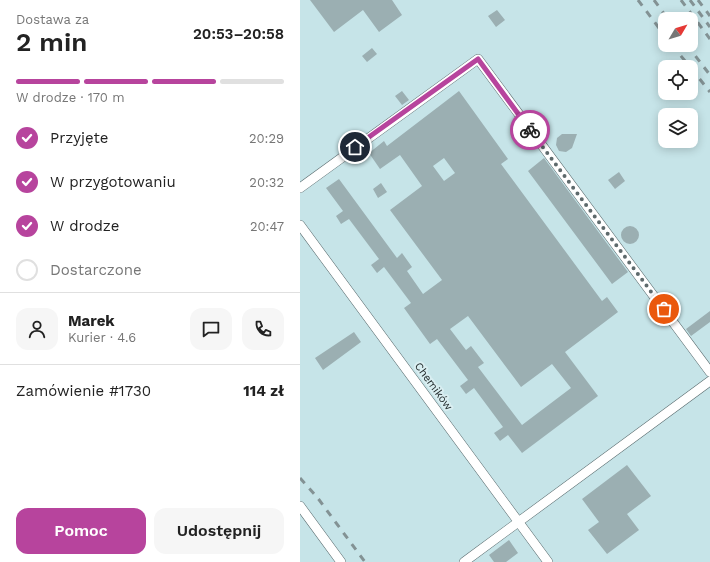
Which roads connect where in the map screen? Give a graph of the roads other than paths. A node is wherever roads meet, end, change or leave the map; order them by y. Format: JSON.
{"nodes":[{"id":1,"x":300,"y":188,"type":"edge"},
{"id":2,"x":300,"y":225,"type":"edge"},
{"id":3,"x":710,"y":372,"type":"edge"},
{"id":4,"x":710,"y":381,"type":"edge"},
{"id":5,"x":300,"y":506,"type":"edge"},
{"id":6,"x":519,"y":522,"type":"junction"},
{"id":7,"x":341,"y":562,"type":"edge"},
{"id":8,"x":464,"y":562,"type":"edge"},
{"id":9,"x":548,"y":562,"type":"edge"}],
"edges":[{"from":1,"to":3,"type":"lane"},
{"from":2,"to":6,"type":"lane","name":"Chemików"},
{"from":4,"to":6,"type":"lane"},
{"from":5,"to":7,"type":"lane"},
{"from":6,"to":8,"type":"lane"},
{"from":6,"to":9,"type":"lane","name":"Chemików"}]}
